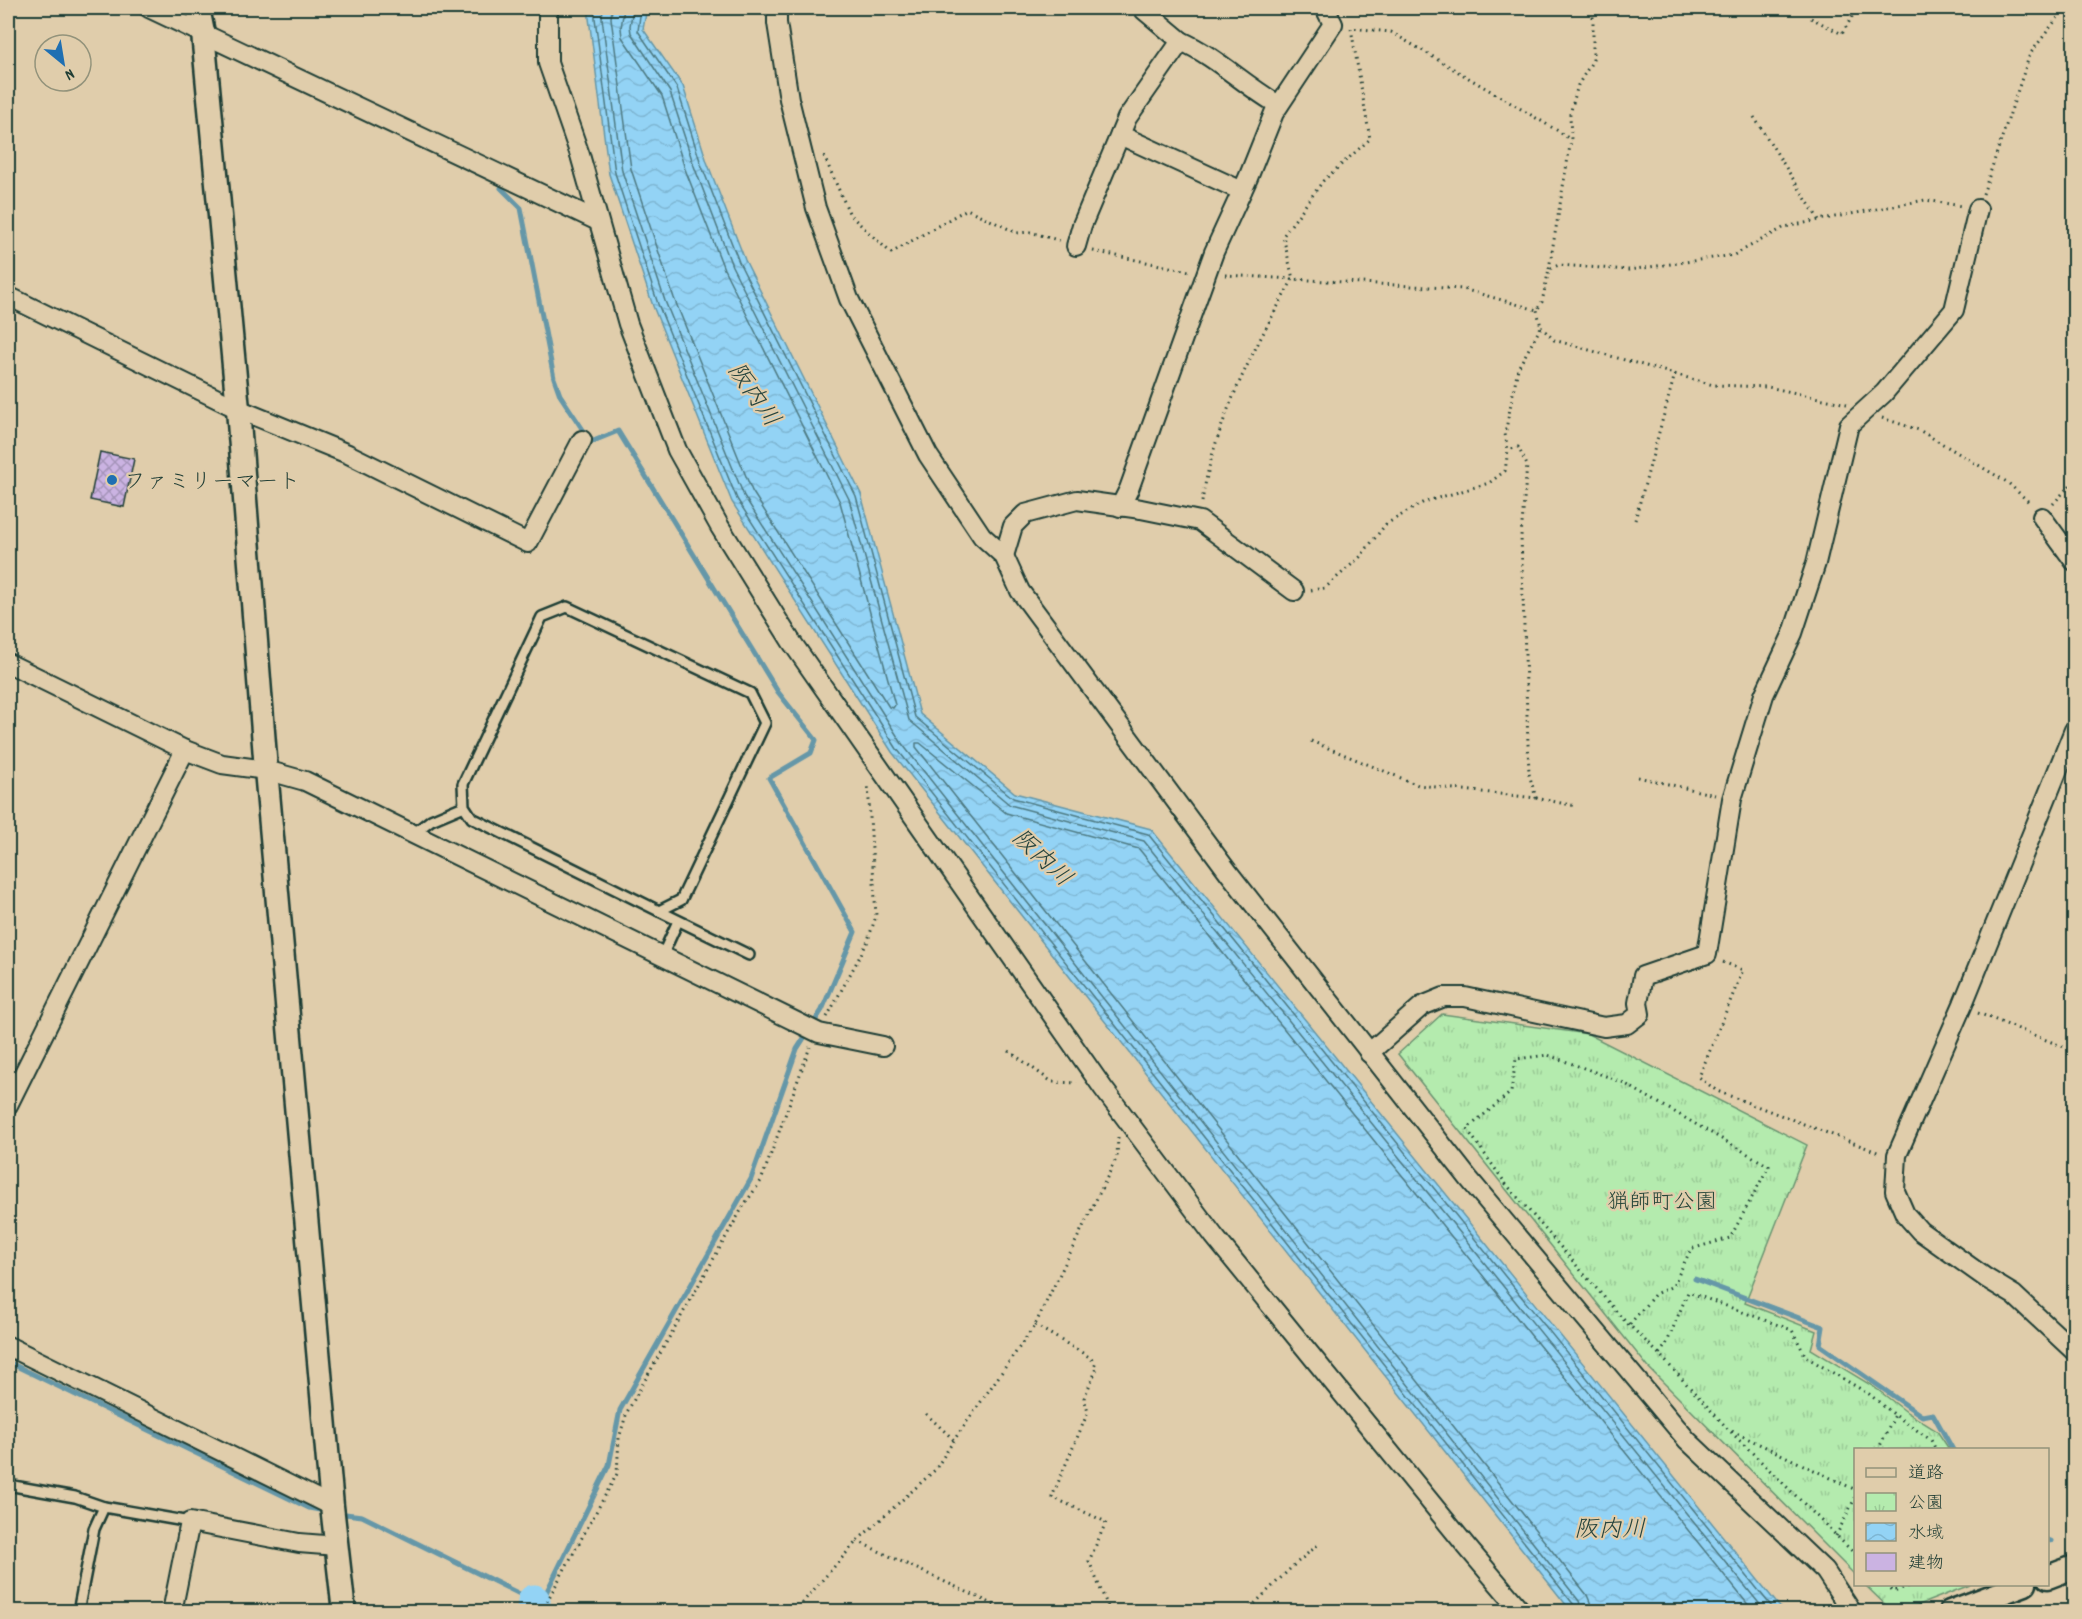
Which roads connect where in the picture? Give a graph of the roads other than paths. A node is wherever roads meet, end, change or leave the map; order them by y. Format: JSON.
{"nodes":[{"id":1,"x":149,"y":8,"type":"edge"},
{"id":2,"x":198,"y":8,"type":"edge"},
{"id":3,"x":548,"y":8,"type":"edge"},
{"id":4,"x":777,"y":8,"type":"edge"},
{"id":5,"x":1145,"y":8,"type":"edge"},
{"id":6,"x":1324,"y":8,"type":"edge"},
{"id":7,"x":203,"y":33,"type":"junction"},
{"id":8,"x":1181,"y":41,"type":"junction"},
{"id":9,"x":1279,"y":105,"type":"junction"},
{"id":10,"x":1120,"y":135,"type":"junction"},
{"id":11,"x":1242,"y":191,"type":"junction"},
{"id":12,"x":1978,"y":209,"type":"road end"},
{"id":13,"x":598,"y":221,"type":"junction"},
{"id":14,"x":1076,"y":246,"type":"road end"},
{"id":15,"x":8,"y":296,"type":"edge"},
{"id":16,"x":238,"y":409,"type":"junction"},
{"id":17,"x":582,"y":440,"type":"dead end"},
{"id":18,"x":1120,"y":507,"type":"junction"},
{"id":19,"x":2042,"y":516,"type":"road end"},
{"id":20,"x":1004,"y":556,"type":"junction"},
{"id":21,"x":2074,"y":561,"type":"edge"},
{"id":22,"x":1294,"y":591,"type":"road end"},
{"id":23,"x":8,"y":663,"type":"edge"},
{"id":24,"x":2074,"y":730,"type":"edge"},
{"id":25,"x":185,"y":750,"type":"junction"},
{"id":26,"x":266,"y":771,"type":"junction"},
{"id":27,"x":464,"y":806,"type":"junction"},
{"id":28,"x":413,"y":834,"type":"junction"},
{"id":29,"x":659,"y":911,"type":"junction"},
{"id":30,"x":678,"y":921,"type":"junction"},
{"id":31,"x":749,"y":955,"type":"dead end"},
{"id":32,"x":662,"y":956,"type":"junction"},
{"id":33,"x":883,"y":1046,"type":"dead end"},
{"id":34,"x":1369,"y":1053,"type":"junction"},
{"id":35,"x":8,"y":1106,"type":"edge"},
{"id":36,"x":8,"y":1346,"type":"edge"},
{"id":37,"x":2074,"y":1351,"type":"edge"},
{"id":38,"x":8,"y":1485,"type":"edge"},
{"id":39,"x":332,"y":1506,"type":"junction"},
{"id":40,"x":104,"y":1507,"type":"junction"},
{"id":41,"x":190,"y":1522,"type":"junction"},
{"id":42,"x":337,"y":1546,"type":"junction"},
{"id":43,"x":2074,"y":1567,"type":"edge"},
{"id":44,"x":2049,"y":1576,"type":"edge"},
{"id":45,"x":2019,"y":1586,"type":"edge"},
{"id":46,"x":78,"y":1611,"type":"edge"},
{"id":47,"x":172,"y":1611,"type":"edge"},
{"id":48,"x":344,"y":1611,"type":"edge"},
{"id":49,"x":1522,"y":1611,"type":"edge"},
{"id":50,"x":1851,"y":1611,"type":"edge"},
{"id":51,"x":1950,"y":1611,"type":"edge"}],
"edges":[{"from":1,"to":7,"type":"street"},
{"from":2,"to":7,"type":"street"},
{"from":3,"to":13,"type":"street"},
{"from":4,"to":20,"type":"street"},
{"from":5,"to":8,"type":"street"},
{"from":6,"to":9,"type":"street"},
{"from":7,"to":13,"type":"street"},
{"from":7,"to":16,"type":"street"},
{"from":8,"to":9,"type":"street"},
{"from":8,"to":10,"type":"street"},
{"from":9,"to":11,"type":"street"},
{"from":10,"to":11,"type":"street"},
{"from":10,"to":14,"type":"street"},
{"from":11,"to":18,"type":"street"},
{"from":12,"to":34,"type":"street"},
{"from":13,"to":49,"type":"street"},
{"from":15,"to":16,"type":"street"},
{"from":16,"to":17,"type":"street"},
{"from":16,"to":26,"type":"street"},
{"from":18,"to":20,"type":"street"},
{"from":18,"to":22,"type":"street"},
{"from":19,"to":21,"type":"street"},
{"from":20,"to":34,"type":"street"},
{"from":23,"to":25,"type":"street"},
{"from":24,"to":37,"type":"street"},
{"from":25,"to":26,"type":"street"},
{"from":25,"to":35,"type":"street"},
{"from":26,"to":28,"type":"street"},
{"from":26,"to":39,"type":"street"},
{"from":27,"to":28,"type":"lane"},
{"from":27,"to":29,"type":"lane"},
{"from":27,"to":29,"type":"lane"},
{"from":28,"to":32,"type":"street"},
{"from":29,"to":30,"type":"lane"},
{"from":30,"to":31,"type":"lane"},
{"from":30,"to":32,"type":"lane"},
{"from":32,"to":33,"type":"street"},
{"from":34,"to":50,"type":"street"},
{"from":36,"to":39,"type":"street"},
{"from":38,"to":40,"type":"lane"},
{"from":39,"to":42,"type":"street"},
{"from":40,"to":41,"type":"lane"},
{"from":40,"to":46,"type":"lane"},
{"from":41,"to":42,"type":"street"},
{"from":41,"to":47,"type":"street"},
{"from":42,"to":48,"type":"street"},
{"from":43,"to":44,"type":"street"},
{"from":45,"to":51,"type":"street"}]}
